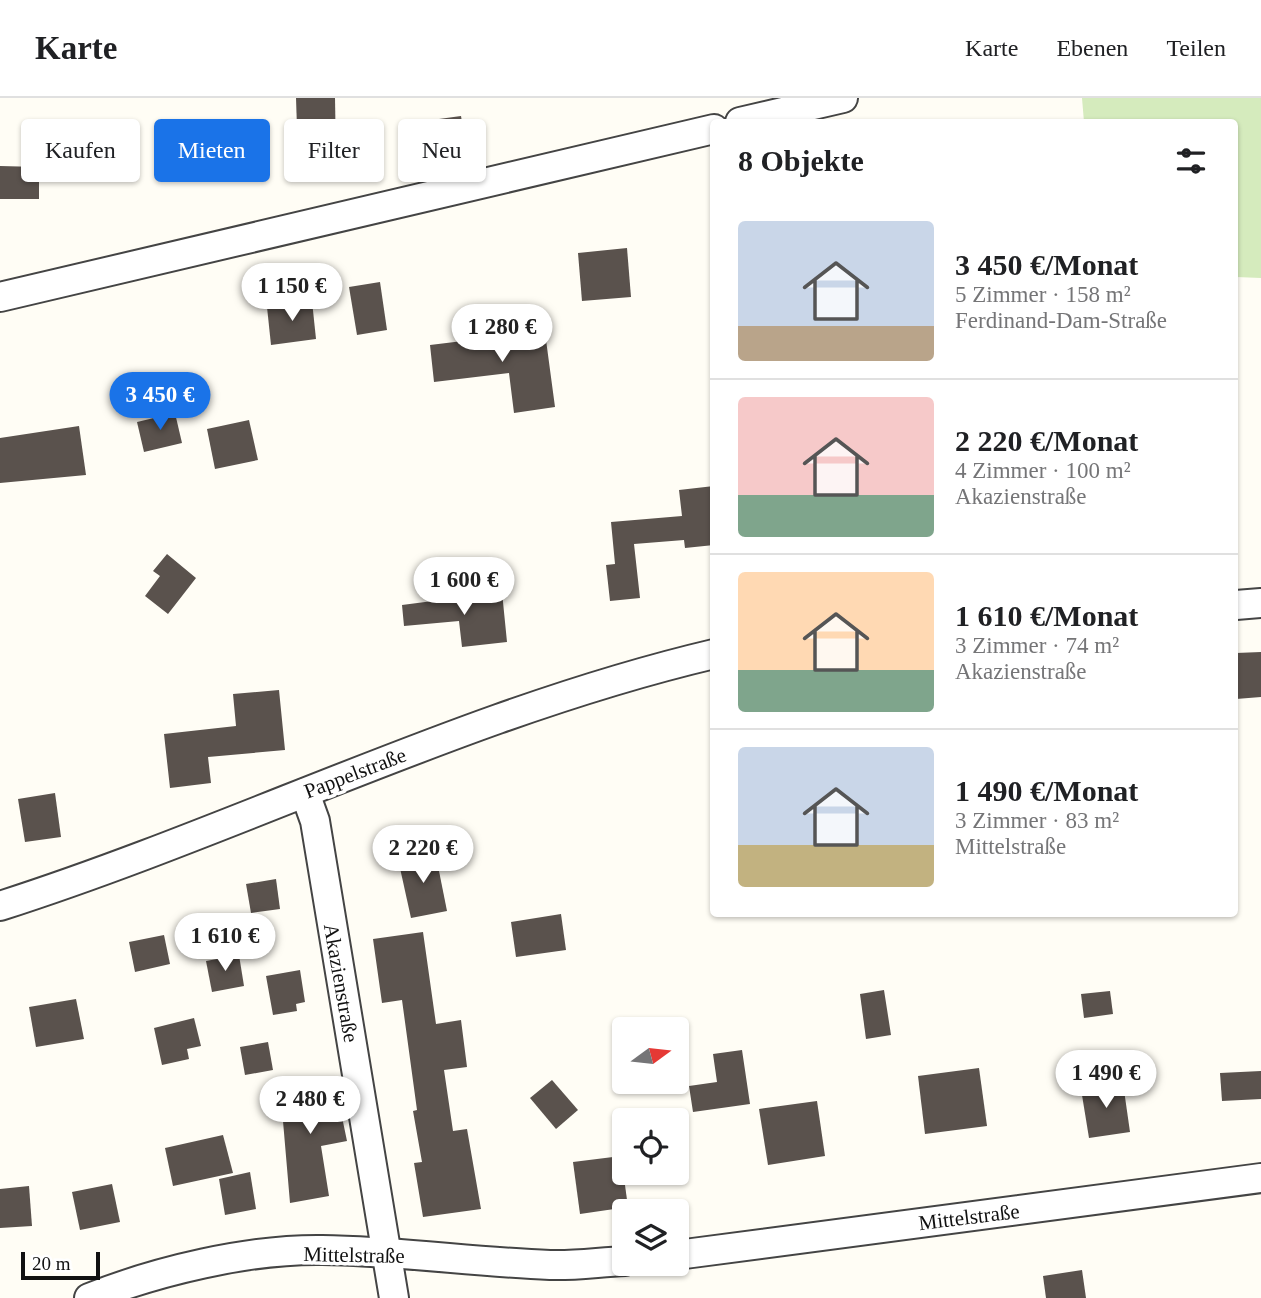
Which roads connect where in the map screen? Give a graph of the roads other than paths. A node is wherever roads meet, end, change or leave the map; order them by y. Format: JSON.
{"nodes":[{"id":1,"x":843,"y":98,"type":"edge"},
{"id":2,"x":753,"y":119,"type":"edge"},
{"id":3,"x":710,"y":130,"type":"edge"},
{"id":4,"x":0,"y":297,"type":"edge"},
{"id":5,"x":1261,"y":603,"type":"edge"},
{"id":6,"x":1238,"y":605,"type":"edge"},
{"id":7,"x":710,"y":655,"type":"edge"},
{"id":8,"x":305,"y":793,"type":"junction"},
{"id":9,"x":0,"y":906,"type":"edge"},
{"id":10,"x":1261,"y":1178,"type":"edge"},
{"id":11,"x":689,"y":1253,"type":"edge"},
{"id":12,"x":386,"y":1254,"type":"junction"},
{"id":13,"x":612,"y":1262,"type":"edge"},
{"id":14,"x":89,"y":1298,"type":"edge"},
{"id":15,"x":394,"y":1298,"type":"edge"}],
"edges":[{"from":1,"to":2,"type":"street"},
{"from":3,"to":4,"type":"street"},
{"from":5,"to":6,"type":"street"},
{"from":7,"to":8,"type":"street","name":"Pappelstraße"},
{"from":8,"to":9,"type":"street","name":"Pappelstraße"},
{"from":8,"to":12,"type":"street","name":"Akazienstraße"},
{"from":10,"to":11,"type":"street","name":"Mittelstraße"},
{"from":12,"to":13,"type":"street","name":"Mittelstraße"},
{"from":12,"to":14,"type":"street","name":"Mittelstraße"},
{"from":12,"to":15,"type":"street","name":"Akazienstraße"}]}
